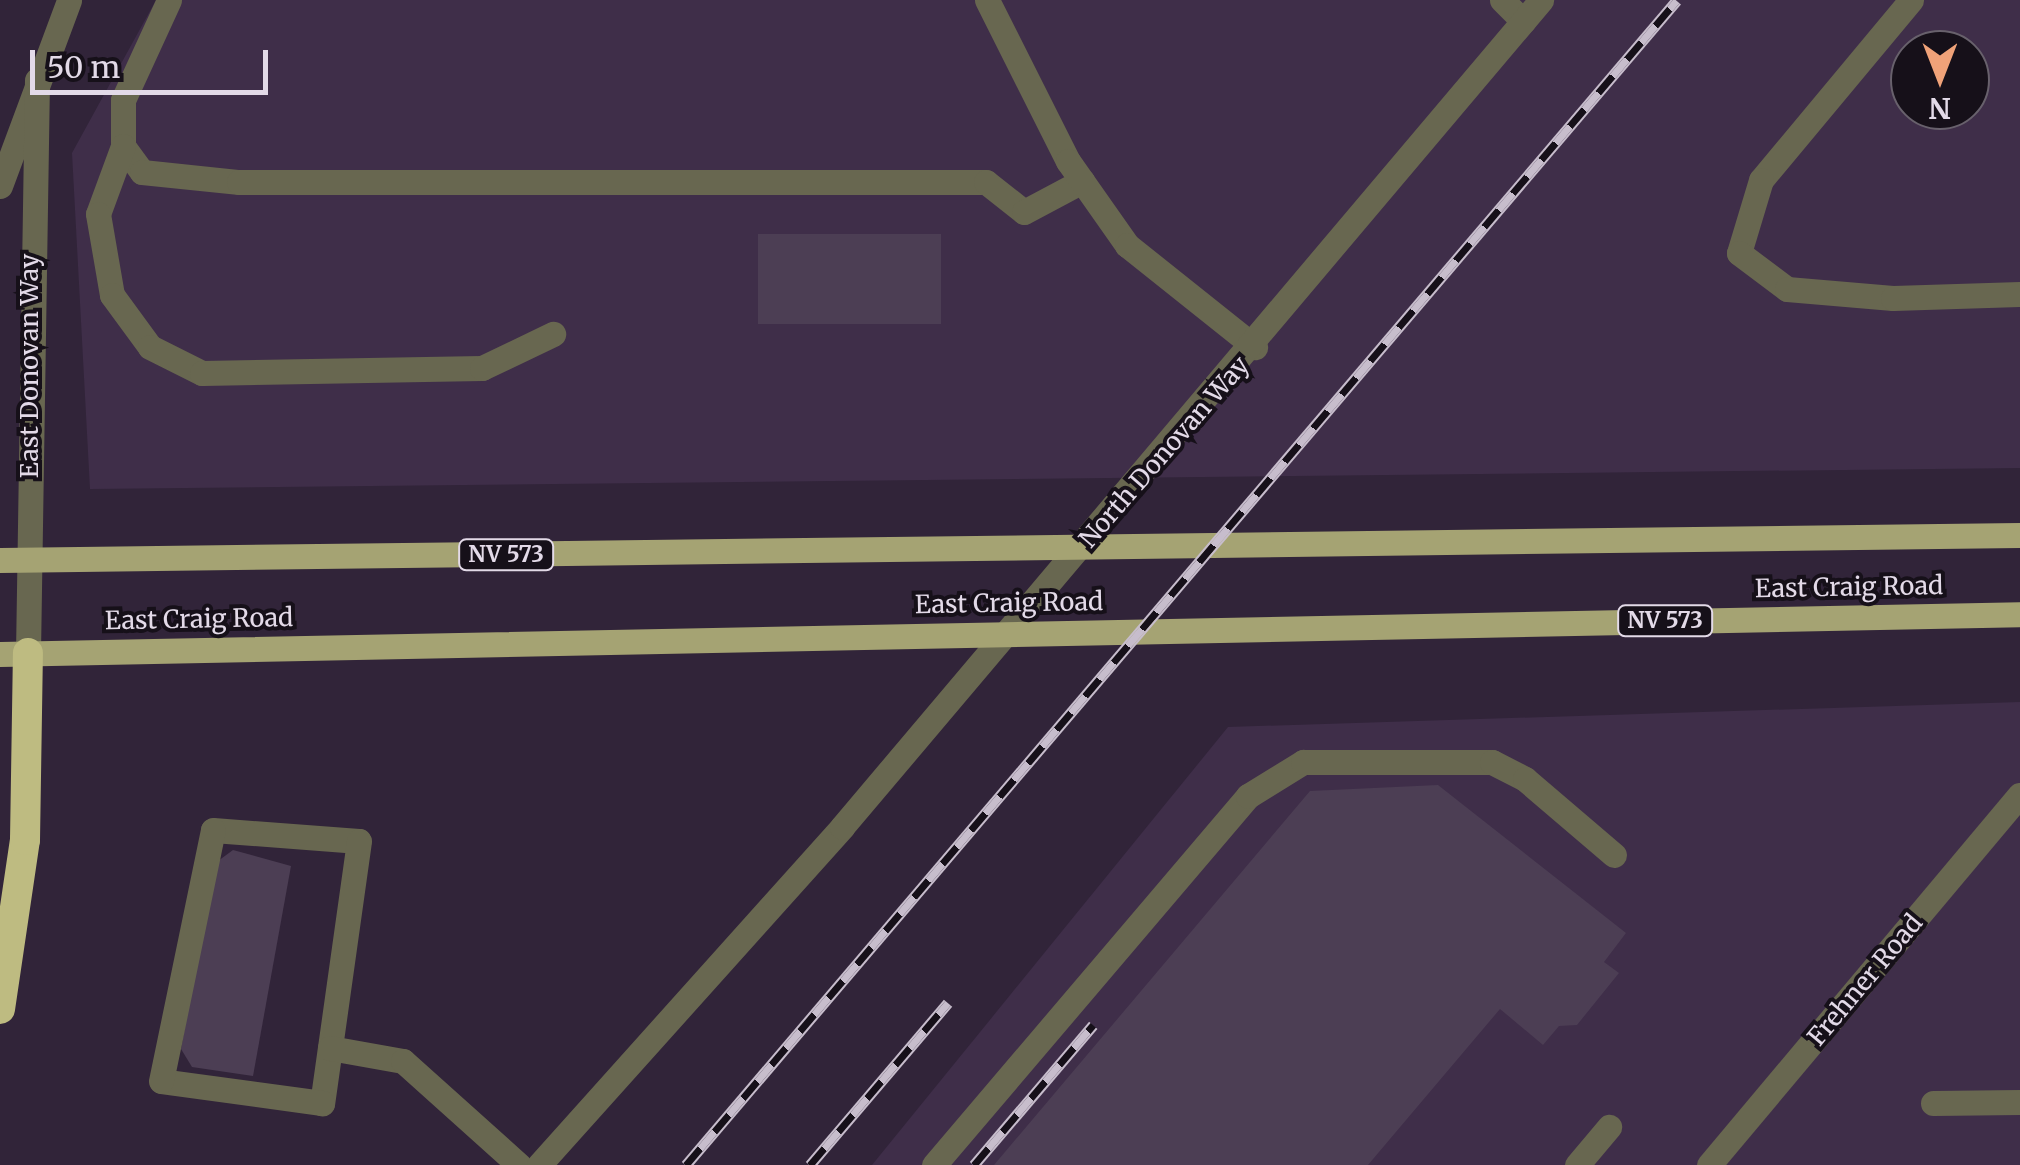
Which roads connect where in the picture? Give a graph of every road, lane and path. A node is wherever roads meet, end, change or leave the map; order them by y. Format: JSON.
{"nodes":[{"id":1,"x":69,"y":0,"type":"edge"},
{"id":2,"x":170,"y":0,"type":"edge"},
{"id":3,"x":987,"y":0,"type":"edge"},
{"id":4,"x":1502,"y":0,"type":"edge"},
{"id":5,"x":1540,"y":0,"type":"edge"},
{"id":6,"x":1912,"y":0,"type":"edge"},
{"id":7,"x":1523,"y":21,"type":"junction"},
{"id":8,"x":38,"y":80,"type":"junction"},
{"id":9,"x":124,"y":146,"type":"junction"},
{"id":10,"x":1082,"y":182,"type":"junction"},
{"id":11,"x":0,"y":186,"type":"edge"},
{"id":12,"x":2020,"y":294,"type":"edge"},
{"id":13,"x":553,"y":334,"type":"dead end"},
{"id":14,"x":1255,"y":347,"type":"junction"},
{"id":15,"x":2020,"y":535,"type":"edge"},
{"id":16,"x":0,"y":560,"type":"edge"},
{"id":17,"x":29,"y":560,"type":"junction"},
{"id":18,"x":2020,"y":614,"type":"edge"},
{"id":19,"x":14,"y":654,"type":"edge"},
{"id":20,"x":2020,"y":795,"type":"edge"},
{"id":21,"x":1614,"y":855,"type":"dead end"},
{"id":22,"x":0,"y":1009,"type":"edge"},
{"id":23,"x":330,"y":1048,"type":"junction"},
{"id":24,"x":2020,"y":1102,"type":"edge"},
{"id":25,"x":1933,"y":1104,"type":"dead end"},
{"id":26,"x":1609,"y":1127,"type":"dead end"},
{"id":27,"x":519,"y":1165,"type":"edge"},
{"id":28,"x":538,"y":1165,"type":"edge"},
{"id":29,"x":934,"y":1165,"type":"edge"},
{"id":30,"x":1577,"y":1165,"type":"edge"},
{"id":31,"x":1709,"y":1165,"type":"edge"}],
"edges":[{"from":1,"to":8,"type":"street","name":"East Donovan Way"},
{"from":2,"to":9,"type":"street"},
{"from":3,"to":10,"type":"street"},
{"from":4,"to":7,"type":"street"},
{"from":5,"to":7,"type":"street","name":"North Donovan Way"},
{"from":6,"to":12,"type":"street"},
{"from":7,"to":14,"type":"street","name":"North Donovan Way"},
{"from":8,"to":11,"type":"street","name":"East Donovan Way"},
{"from":8,"to":17,"type":"street","name":"East Donovan Way"},
{"from":9,"to":10,"type":"street"},
{"from":9,"to":13,"type":"street"},
{"from":10,"to":14,"type":"street"},
{"from":14,"to":28,"type":"street","name":"North Donovan Way"},
{"from":15,"to":17,"type":"main road","name":"East Craig Road","number":"NV 573"},
{"from":16,"to":17,"type":"main road","name":"East Craig Road","number":"NV 573"},
{"from":17,"to":19,"type":"street","name":"East Donovan Way"},
{"from":18,"to":19,"type":"main road","name":"East Craig Road","number":"NV 573"},
{"from":19,"to":22,"type":"highway"},
{"from":20,"to":31,"type":"street","name":"Frehner Road"},
{"from":21,"to":29,"type":"street"},
{"from":23,"to":23,"type":"street"},
{"from":23,"to":27,"type":"street"},
{"from":24,"to":25,"type":"street"},
{"from":26,"to":30,"type":"street"}]}
